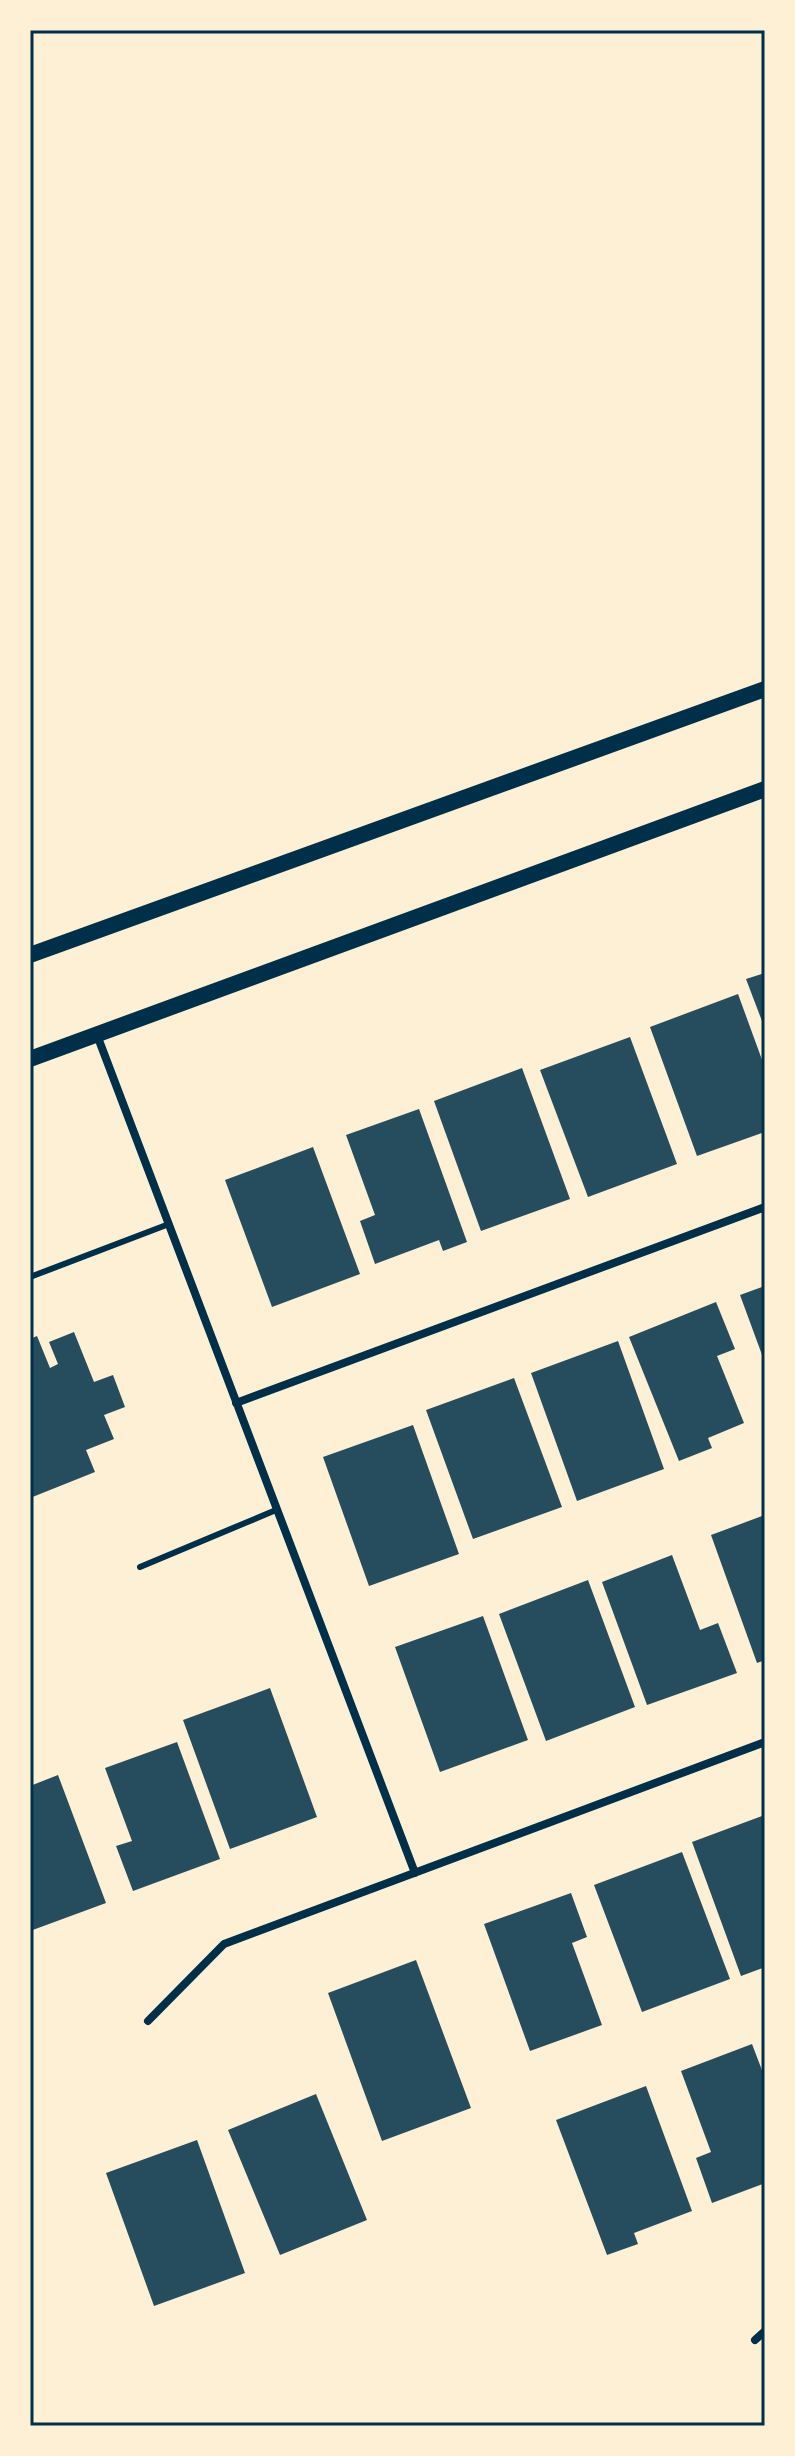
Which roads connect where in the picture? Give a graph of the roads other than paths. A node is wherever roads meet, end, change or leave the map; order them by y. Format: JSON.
{"nodes":[{"id":1,"x":765,"y":689,"type":"edge"},
{"id":2,"x":765,"y":789,"type":"edge"},
{"id":3,"x":30,"y":955,"type":"edge"},
{"id":4,"x":97,"y":1034,"type":"junction"},
{"id":5,"x":30,"y":1059,"type":"edge"},
{"id":6,"x":765,"y":1207,"type":"edge"},
{"id":7,"x":169,"y":1224,"type":"junction"},
{"id":8,"x":30,"y":1277,"type":"edge"},
{"id":9,"x":236,"y":1403,"type":"junction"},
{"id":10,"x":276,"y":1510,"type":"junction"},
{"id":11,"x":140,"y":1567,"type":"dead end"},
{"id":12,"x":765,"y":1742,"type":"edge"},
{"id":13,"x":415,"y":1873,"type":"junction"},
{"id":14,"x":148,"y":2021,"type":"dead end"},
{"id":15,"x":765,"y":2331,"type":"edge"},
{"id":16,"x":755,"y":2340,"type":"dead end"}],
"edges":[{"from":1,"to":3,"type":"main road"},
{"from":2,"to":4,"type":"main road"},
{"from":4,"to":5,"type":"main road"},
{"from":4,"to":7,"type":"street"},
{"from":6,"to":9,"type":"street"},
{"from":7,"to":8,"type":"lane"},
{"from":7,"to":9,"type":"street"},
{"from":9,"to":10,"type":"street"},
{"from":10,"to":11,"type":"lane"},
{"from":10,"to":13,"type":"street"},
{"from":12,"to":13,"type":"street"},
{"from":13,"to":14,"type":"street"},
{"from":15,"to":16,"type":"street"}]}
